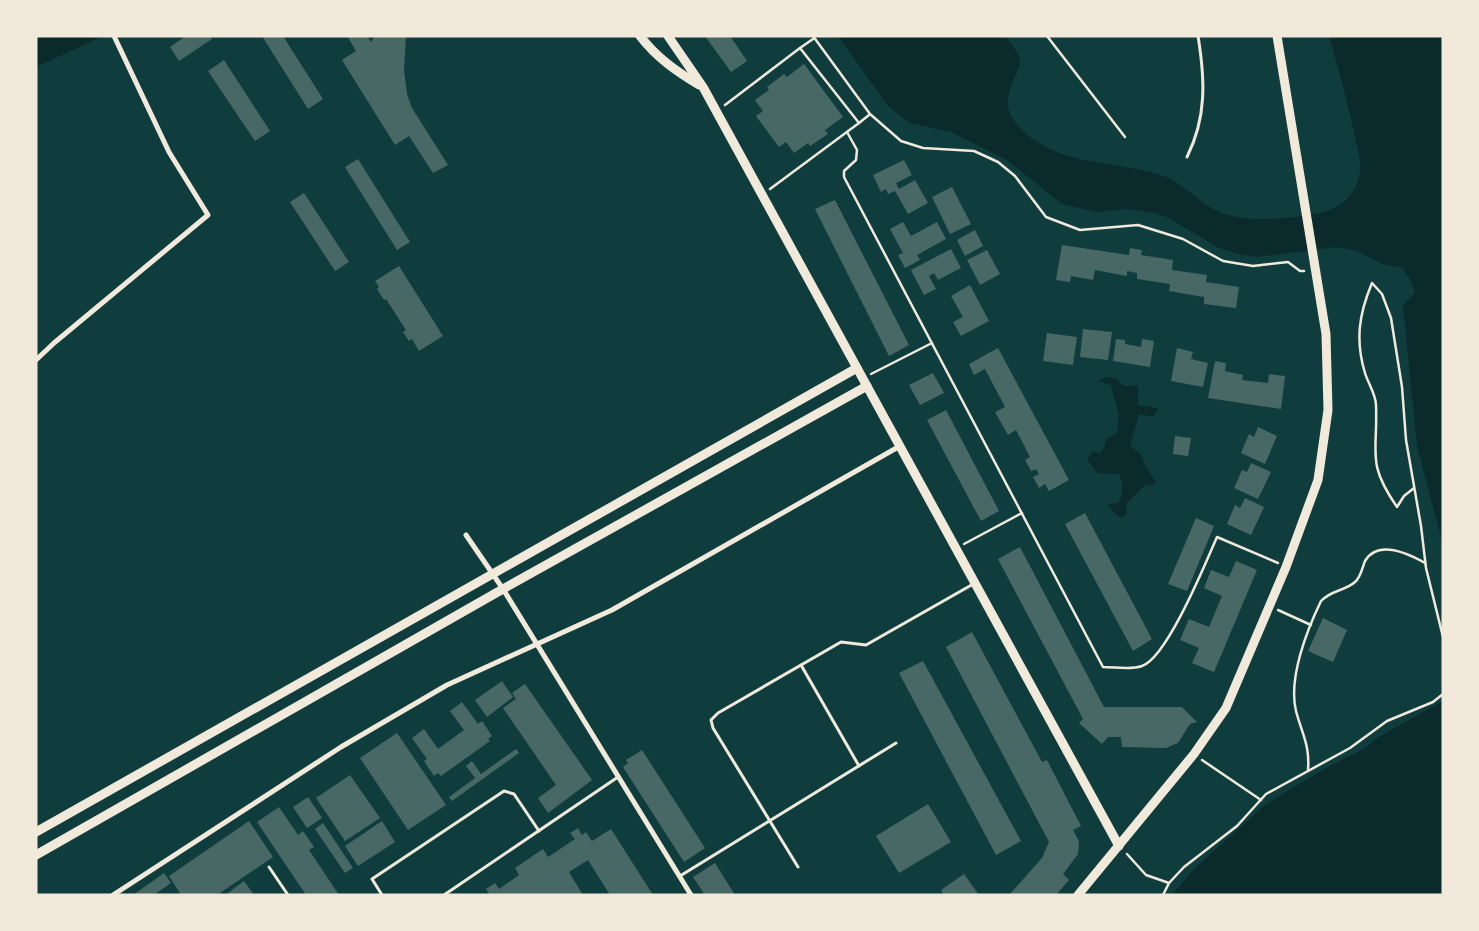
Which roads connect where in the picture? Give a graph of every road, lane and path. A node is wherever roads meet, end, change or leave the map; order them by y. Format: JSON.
{"nodes":[{"id":1,"x":114,"y":36,"type":"edge"},
{"id":2,"x":640,"y":36,"type":"edge"},
{"id":3,"x":668,"y":36,"type":"edge"},
{"id":4,"x":1047,"y":36,"type":"edge"},
{"id":5,"x":1198,"y":36,"type":"edge"},
{"id":6,"x":1278,"y":36,"type":"edge"},
{"id":7,"x":814,"y":37,"type":"edge"},
{"id":8,"x":800,"y":48,"type":"junction"},
{"id":9,"x":703,"y":87,"type":"junction"},
{"id":10,"x":716,"y":112,"type":"junction"},
{"id":11,"x":870,"y":114,"type":"junction"},
{"id":12,"x":859,"y":123,"type":"junction"},
{"id":13,"x":846,"y":132,"type":"junction"},
{"id":14,"x":1125,"y":137,"type":"dead end"},
{"id":15,"x":1187,"y":157,"type":"dead end"},
{"id":16,"x":762,"y":195,"type":"junction"},
{"id":17,"x":1316,"y":270,"type":"junction"},
{"id":18,"x":932,"y":343,"type":"junction"},
{"id":19,"x":36,"y":360,"type":"edge"},
{"id":20,"x":857,"y":368,"type":"junction"},
{"id":21,"x":865,"y":382,"type":"junction"},
{"id":22,"x":900,"y":446,"type":"junction"},
{"id":23,"x":1414,"y":488,"type":"junction"},
{"id":24,"x":1022,"y":513,"type":"junction"},
{"id":25,"x":466,"y":535,"type":"dead end"},
{"id":26,"x":956,"y":548,"type":"junction"},
{"id":27,"x":1425,"y":563,"type":"junction"},
{"id":28,"x":1286,"y":567,"type":"junction"},
{"id":29,"x":493,"y":574,"type":"junction"},
{"id":30,"x":975,"y":583,"type":"junction"},
{"id":31,"x":503,"y":589,"type":"junction"},
{"id":32,"x":1270,"y":606,"type":"junction"},
{"id":33,"x":1311,"y":625,"type":"junction"},
{"id":34,"x":1443,"y":637,"type":"edge"},
{"id":35,"x":536,"y":643,"type":"junction"},
{"id":36,"x":801,"y":665,"type":"junction"},
{"id":37,"x":1443,"y":694,"type":"edge"},
{"id":38,"x":896,"y":743,"type":"dead end"},
{"id":39,"x":1194,"y":754,"type":"junction"},
{"id":40,"x":859,"y":766,"type":"junction"},
{"id":41,"x":1308,"y":771,"type":"junction"},
{"id":42,"x":619,"y":777,"type":"junction"},
{"id":43,"x":1261,"y":800,"type":"junction"},
{"id":44,"x":770,"y":819,"type":"junction"},
{"id":45,"x":539,"y":831,"type":"junction"},
{"id":46,"x":36,"y":832,"type":"edge"},
{"id":47,"x":1119,"y":846,"type":"junction"},
{"id":48,"x":36,"y":855,"type":"edge"},
{"id":49,"x":269,"y":867,"type":"dead end"},
{"id":50,"x":798,"y":867,"type":"dead end"},
{"id":51,"x":680,"y":876,"type":"junction"},
{"id":52,"x":1170,"y":883,"type":"junction"},
{"id":53,"x":113,"y":895,"type":"edge"},
{"id":54,"x":288,"y":895,"type":"edge"},
{"id":55,"x":382,"y":895,"type":"edge"},
{"id":56,"x":444,"y":895,"type":"edge"},
{"id":57,"x":691,"y":895,"type":"edge"},
{"id":58,"x":1078,"y":895,"type":"edge"},
{"id":59,"x":1163,"y":895,"type":"edge"}],
"edges":[{"from":1,"to":19,"type":"street"},
{"from":2,"to":9,"type":"street"},
{"from":3,"to":9,"type":"street"},
{"from":4,"to":14,"type":"path"},
{"from":5,"to":15,"type":"lane"},
{"from":6,"to":17,"type":"street"},
{"from":7,"to":8,"type":"path"},
{"from":7,"to":11,"type":"path"},
{"from":8,"to":10,"type":"path"},
{"from":8,"to":12,"type":"path"},
{"from":9,"to":10,"type":"street"},
{"from":10,"to":16,"type":"street"},
{"from":11,"to":12,"type":"path"},
{"from":11,"to":17,"type":"path"},
{"from":12,"to":13,"type":"path"},
{"from":13,"to":16,"type":"path"},
{"from":13,"to":18,"type":"path"},
{"from":16,"to":20,"type":"street"},
{"from":17,"to":28,"type":"street"},
{"from":18,"to":21,"type":"path"},
{"from":18,"to":24,"type":"path"},
{"from":20,"to":21,"type":"street"},
{"from":20,"to":29,"type":"street"},
{"from":21,"to":22,"type":"street"},
{"from":21,"to":31,"type":"street"},
{"from":22,"to":26,"type":"street"},
{"from":22,"to":35,"type":"street"},
{"from":23,"to":23,"type":"path"},
{"from":23,"to":27,"type":"path"},
{"from":24,"to":26,"type":"path"},
{"from":24,"to":28,"type":"path"},
{"from":25,"to":29,"type":"street"},
{"from":26,"to":30,"type":"street"},
{"from":27,"to":33,"type":"path"},
{"from":27,"to":34,"type":"path"},
{"from":28,"to":32,"type":"street"},
{"from":29,"to":31,"type":"street"},
{"from":29,"to":46,"type":"street"},
{"from":30,"to":36,"type":"lane"},
{"from":30,"to":47,"type":"street"},
{"from":31,"to":35,"type":"street"},
{"from":31,"to":48,"type":"street"},
{"from":32,"to":33,"type":"path"},
{"from":32,"to":39,"type":"street"},
{"from":33,"to":41,"type":"path"},
{"from":35,"to":42,"type":"street"},
{"from":35,"to":53,"type":"street"},
{"from":36,"to":40,"type":"lane"},
{"from":36,"to":44,"type":"lane"},
{"from":37,"to":41,"type":"path"},
{"from":38,"to":40,"type":"lane"},
{"from":39,"to":43,"type":"path"},
{"from":39,"to":47,"type":"street"},
{"from":40,"to":44,"type":"lane"},
{"from":41,"to":43,"type":"path"},
{"from":42,"to":45,"type":"lane"},
{"from":42,"to":51,"type":"street"},
{"from":43,"to":52,"type":"path"},
{"from":44,"to":50,"type":"lane"},
{"from":44,"to":51,"type":"lane"},
{"from":45,"to":55,"type":"lane"},
{"from":45,"to":56,"type":"lane"},
{"from":47,"to":52,"type":"path"},
{"from":47,"to":58,"type":"street"},
{"from":49,"to":54,"type":"lane"},
{"from":51,"to":57,"type":"street"},
{"from":52,"to":59,"type":"path"}]}
